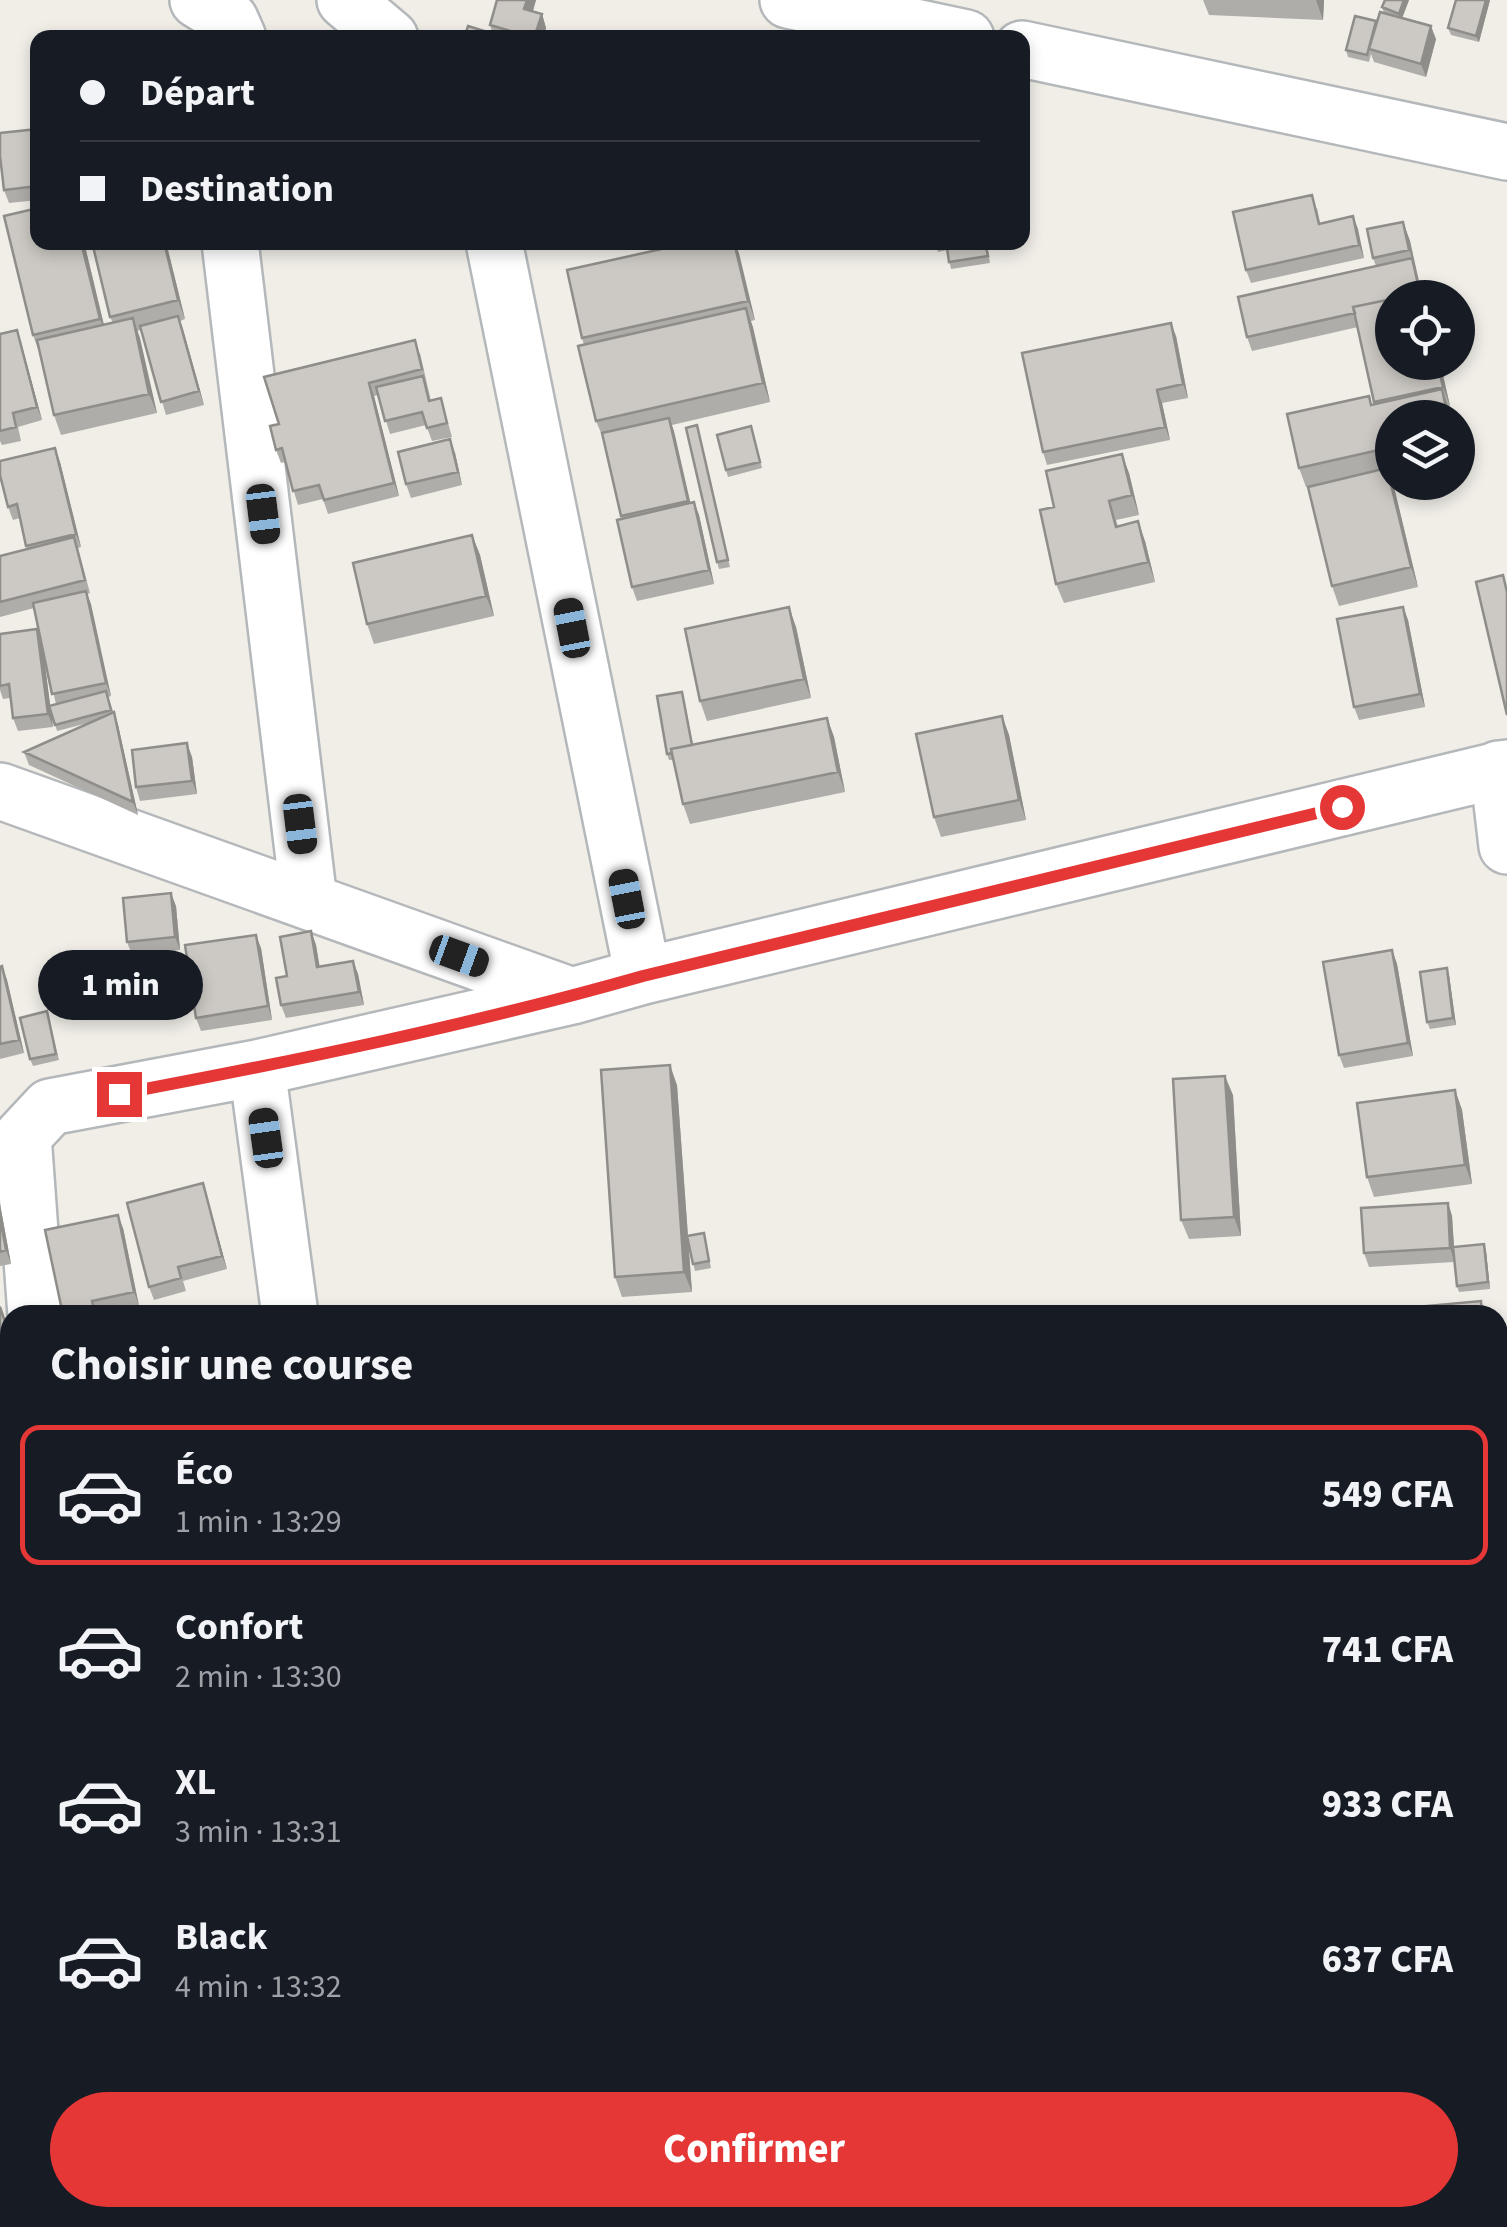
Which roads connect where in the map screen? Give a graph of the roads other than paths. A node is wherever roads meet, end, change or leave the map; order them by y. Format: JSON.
{"nodes":[{"id":1,"x":198,"y":0,"type":"edge"},
{"id":2,"x":344,"y":0,"type":"edge"},
{"id":3,"x":788,"y":0,"type":"edge"},
{"id":4,"x":234,"y":30,"type":"edge"},
{"id":5,"x":380,"y":30,"type":"edge"},
{"id":6,"x":929,"y":30,"type":"edge"},
{"id":7,"x":1030,"y":52,"type":"edge"},
{"id":8,"x":1507,"y":152,"type":"edge"},
{"id":9,"x":231,"y":250,"type":"edge"},
{"id":10,"x":496,"y":250,"type":"edge"},
{"id":11,"x":1502,"y":769,"type":"edge"},
{"id":12,"x":0,"y":791,"type":"edge"},
{"id":13,"x":1507,"y":846,"type":"edge"},
{"id":14,"x":309,"y":902,"type":"junction"},
{"id":15,"x":643,"y":976,"type":"junction"},
{"id":16,"x":572,"y":996,"type":"junction"},
{"id":17,"x":257,"y":1068,"type":"junction"},
{"id":18,"x":35,"y":1305,"type":"edge"},
{"id":19,"x":289,"y":1305,"type":"edge"}],
"edges":[{"from":1,"to":4,"type":"street"},
{"from":2,"to":5,"type":"street"},
{"from":3,"to":6,"type":"street"},
{"from":7,"to":8,"type":"street"},
{"from":9,"to":14,"type":"street"},
{"from":10,"to":15,"type":"street"},
{"from":11,"to":13,"type":"street"},
{"from":11,"to":15,"type":"street"},
{"from":12,"to":14,"type":"street"},
{"from":14,"to":16,"type":"street"},
{"from":15,"to":16,"type":"street"},
{"from":16,"to":17,"type":"street"},
{"from":17,"to":18,"type":"street"},
{"from":17,"to":19,"type":"street"}]}
